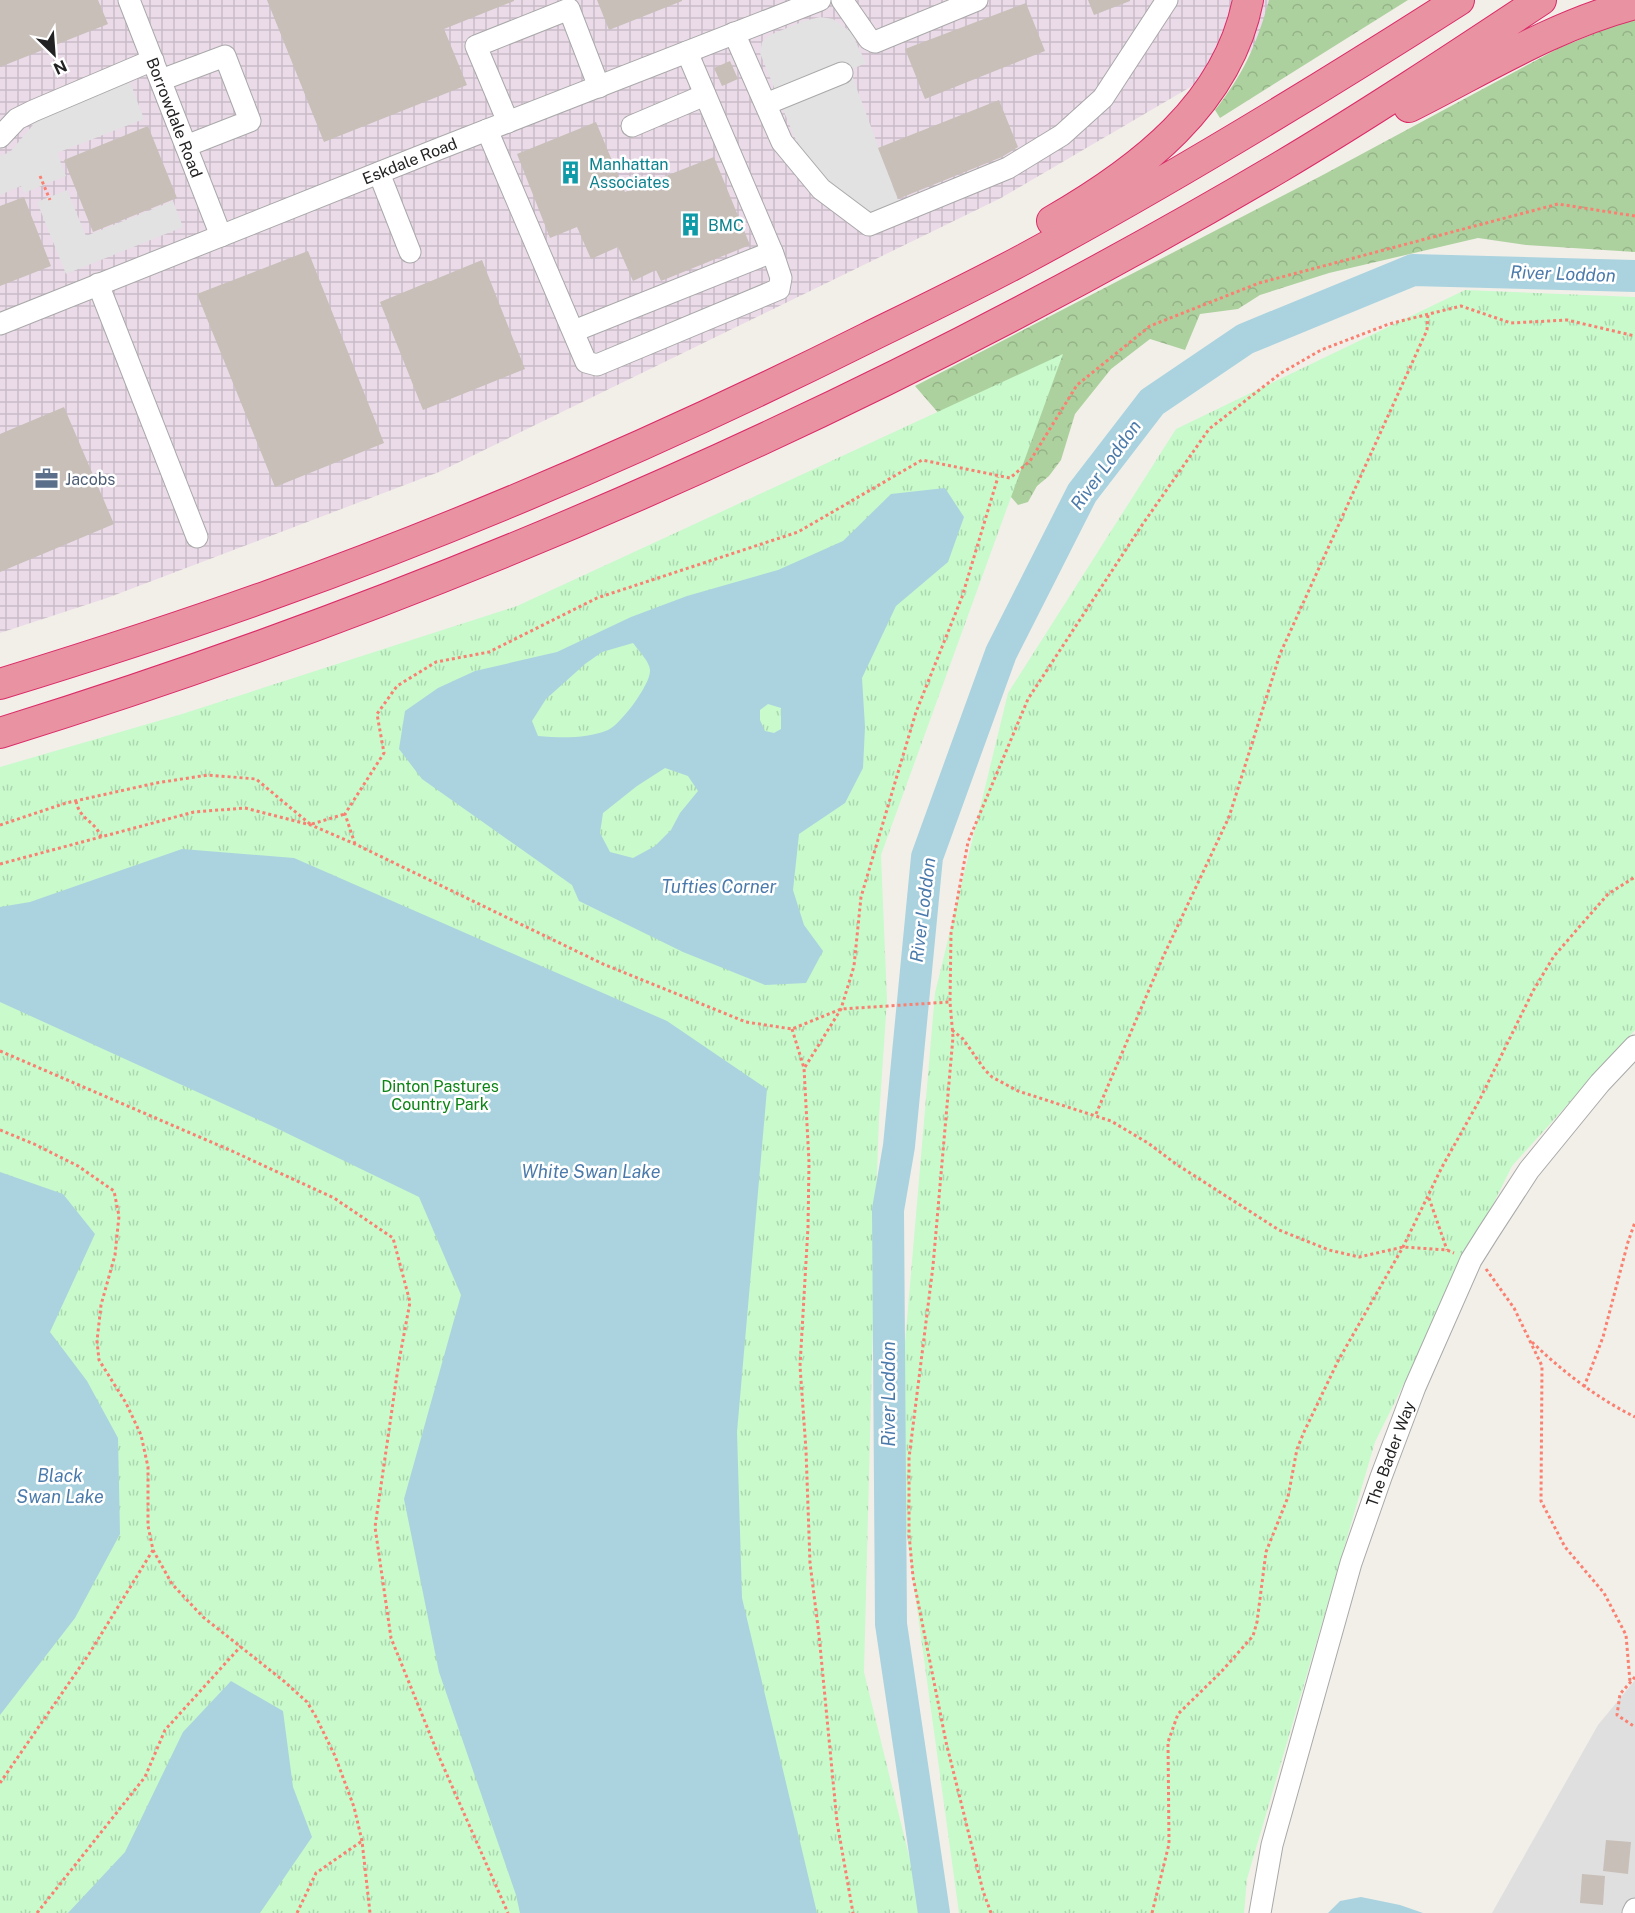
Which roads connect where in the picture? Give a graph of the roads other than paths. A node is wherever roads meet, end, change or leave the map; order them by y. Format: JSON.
{"nodes":[{"id":1,"x":129,"y":0,"type":"edge"},
{"id":2,"x":819,"y":0,"type":"edge"},
{"id":3,"x":842,"y":0,"type":"edge"},
{"id":4,"x":977,"y":0,"type":"edge"},
{"id":5,"x":1167,"y":0,"type":"edge"},
{"id":6,"x":1248,"y":0,"type":"edge"},
{"id":7,"x":1459,"y":0,"type":"edge"},
{"id":8,"x":1541,"y":0,"type":"edge"},
{"id":9,"x":1635,"y":4,"type":"edge"},
{"id":10,"x":734,"y":33,"type":"junction"},
{"id":11,"x":687,"y":52,"type":"junction"},
{"id":12,"x":157,"y":70,"type":"junction"},
{"id":13,"x":842,"y":73,"type":"dead end"},
{"id":14,"x":600,"y":87,"type":"junction"},
{"id":15,"x":705,"y":95,"type":"junction"},
{"id":16,"x":766,"y":104,"type":"junction"},
{"id":17,"x":508,"y":122,"type":"junction"},
{"id":18,"x":632,"y":126,"type":"dead end"},
{"id":19,"x":487,"y":130,"type":"junction"},
{"id":20,"x":0,"y":137,"type":"edge"},
{"id":21,"x":186,"y":146,"type":"junction"},
{"id":22,"x":1283,"y":165,"type":"junction"},
{"id":23,"x":379,"y":173,"type":"junction"},
{"id":24,"x":221,"y":236,"type":"junction"},
{"id":25,"x":410,"y":252,"type":"dead end"},
{"id":26,"x":772,"y":252,"type":"junction"},
{"id":27,"x":98,"y":284,"type":"junction"},
{"id":28,"x":0,"y":324,"type":"edge"},
{"id":29,"x":574,"y":331,"type":"junction"},
{"id":30,"x":813,"y":365,"type":"junction"},
{"id":31,"x":197,"y":537,"type":"dead end"},
{"id":32,"x":0,"y":684,"type":"edge"},
{"id":33,"x":0,"y":733,"type":"edge"},
{"id":34,"x":1635,"y":1046,"type":"edge"},
{"id":35,"x":1635,"y":1909,"type":"edge"},
{"id":36,"x":1260,"y":1913,"type":"edge"},
{"id":37,"x":1633,"y":1913,"type":"edge"}],
"edges":[{"from":1,"to":12,"type":"street","name":"Borrowdale Road"},
{"from":2,"to":10,"type":"street","name":"Eskdale Road"},
{"from":3,"to":4,"type":"street"},
{"from":5,"to":16,"type":"street"},
{"from":6,"to":30,"type":"highway"},
{"from":7,"to":30,"type":"highway"},
{"from":8,"to":22,"type":"highway"},
{"from":9,"to":22,"type":"highway"},
{"from":10,"to":11,"type":"street","name":"Eskdale Road"},
{"from":10,"to":16,"type":"street"},
{"from":11,"to":14,"type":"street","name":"Eskdale Road"},
{"from":11,"to":15,"type":"street"},
{"from":12,"to":20,"type":"street"},
{"from":12,"to":21,"type":"street","name":"Borrowdale Road"},
{"from":12,"to":21,"type":"street"},
{"from":13,"to":16,"type":"street"},
{"from":14,"to":17,"type":"street","name":"Eskdale Road"},
{"from":14,"to":17,"type":"street"},
{"from":15,"to":18,"type":"street"},
{"from":15,"to":26,"type":"street"},
{"from":17,"to":19,"type":"street","name":"Eskdale Road"},
{"from":19,"to":23,"type":"street","name":"Eskdale Road"},
{"from":19,"to":29,"type":"street"},
{"from":21,"to":24,"type":"street","name":"Borrowdale Road"},
{"from":22,"to":33,"type":"highway"},
{"from":23,"to":24,"type":"street","name":"Eskdale Road"},
{"from":23,"to":25,"type":"street"},
{"from":24,"to":27,"type":"street","name":"Eskdale Road"},
{"from":26,"to":29,"type":"street"},
{"from":26,"to":29,"type":"street"},
{"from":27,"to":28,"type":"street","name":"Eskdale Road"},
{"from":27,"to":31,"type":"street"},
{"from":30,"to":32,"type":"highway"},
{"from":34,"to":36,"type":"street","name":"The Bader Way"},
{"from":35,"to":37,"type":"street"}]}
